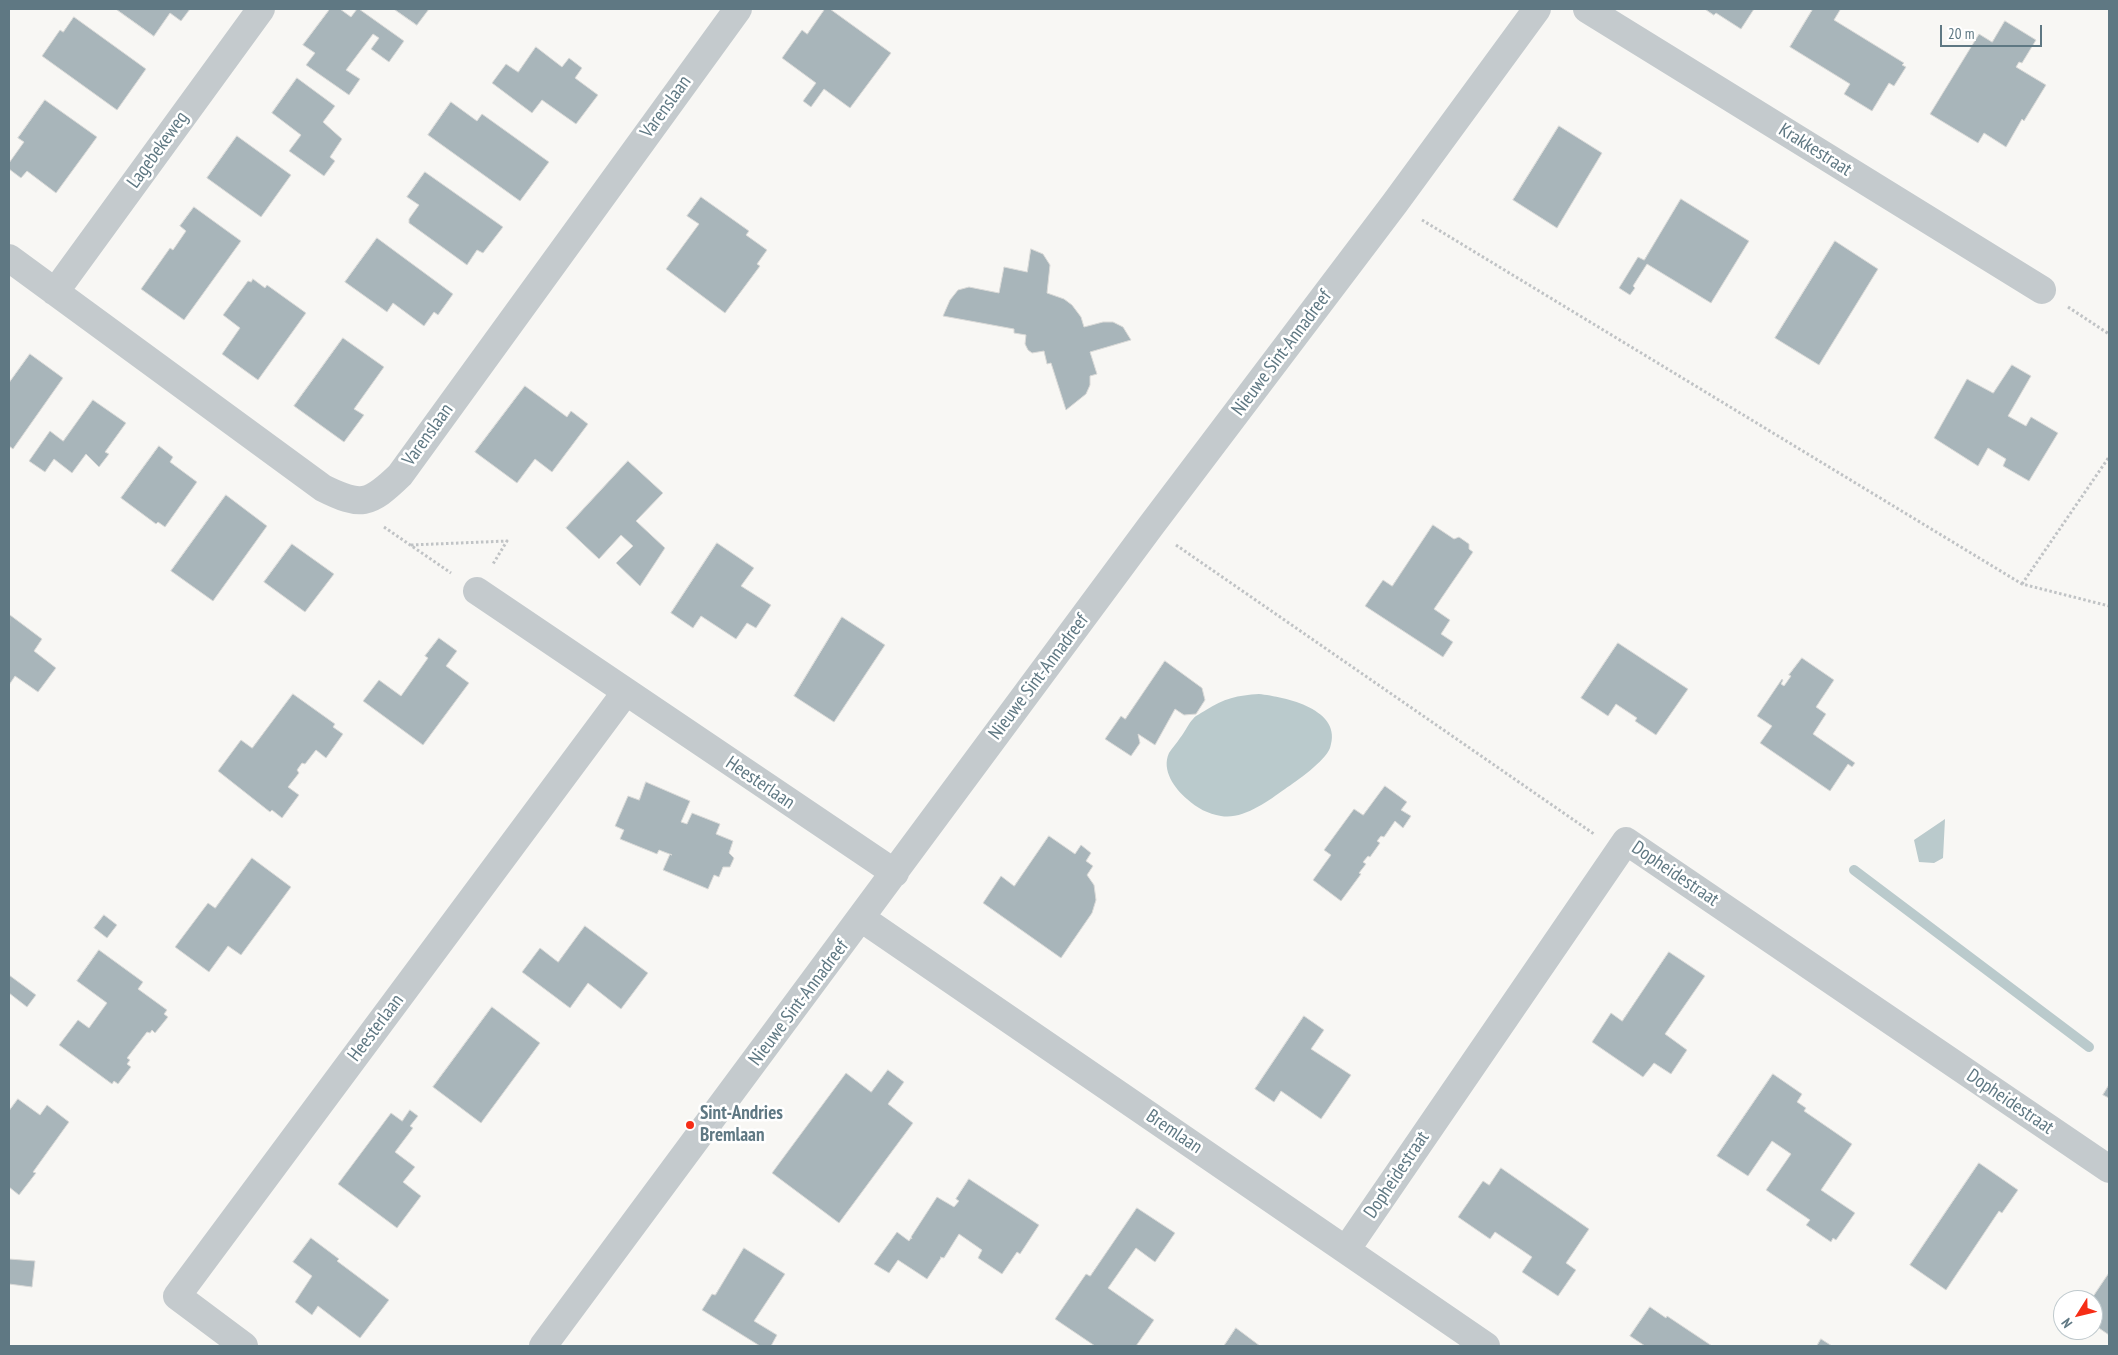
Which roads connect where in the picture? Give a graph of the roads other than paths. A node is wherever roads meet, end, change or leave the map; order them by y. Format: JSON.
{"nodes":[{"id":1,"x":261,"y":9,"type":"edge"},
{"id":2,"x":738,"y":9,"type":"edge"},
{"id":3,"x":1537,"y":9,"type":"edge"},
{"id":4,"x":1587,"y":9,"type":"edge"},
{"id":5,"x":9,"y":258,"type":"edge"},
{"id":6,"x":2042,"y":290,"type":"road end"},
{"id":7,"x":55,"y":292,"type":"junction"},
{"id":8,"x":477,"y":591,"type":"road end"},
{"id":9,"x":625,"y":693,"type":"junction"},
{"id":10,"x":895,"y":874,"type":"junction"},
{"id":11,"x":862,"y":918,"type":"junction"},
{"id":12,"x":2109,"y":1169,"type":"edge"},
{"id":13,"x":1346,"y":1250,"type":"junction"},
{"id":14,"x":244,"y":1346,"type":"edge"},
{"id":15,"x":543,"y":1346,"type":"edge"},
{"id":16,"x":1486,"y":1346,"type":"edge"}],
"edges":[{"from":1,"to":7,"type":"street","name":"Lagebekeweg"},
{"from":2,"to":7,"type":"street","name":"Varenslaan"},
{"from":3,"to":10,"type":"street","name":"Nieuwe Sint-Annadreef"},
{"from":4,"to":6,"type":"street","name":"Krakkestraat"},
{"from":5,"to":7,"type":"street","name":"Varenslaan"},
{"from":8,"to":9,"type":"street","name":"Heesterlaan"},
{"from":9,"to":10,"type":"street","name":"Heesterlaan"},
{"from":9,"to":14,"type":"street","name":"Heesterlaan"},
{"from":10,"to":11,"type":"street","name":"Nieuwe Sint-Annadreef"},
{"from":11,"to":13,"type":"street","name":"Bremlaan"},
{"from":11,"to":15,"type":"street","name":"Nieuwe Sint-Annadreef"},
{"from":12,"to":13,"type":"street","name":"Dopheidestraat"},
{"from":13,"to":16,"type":"street","name":"Bremlaan"}]}
